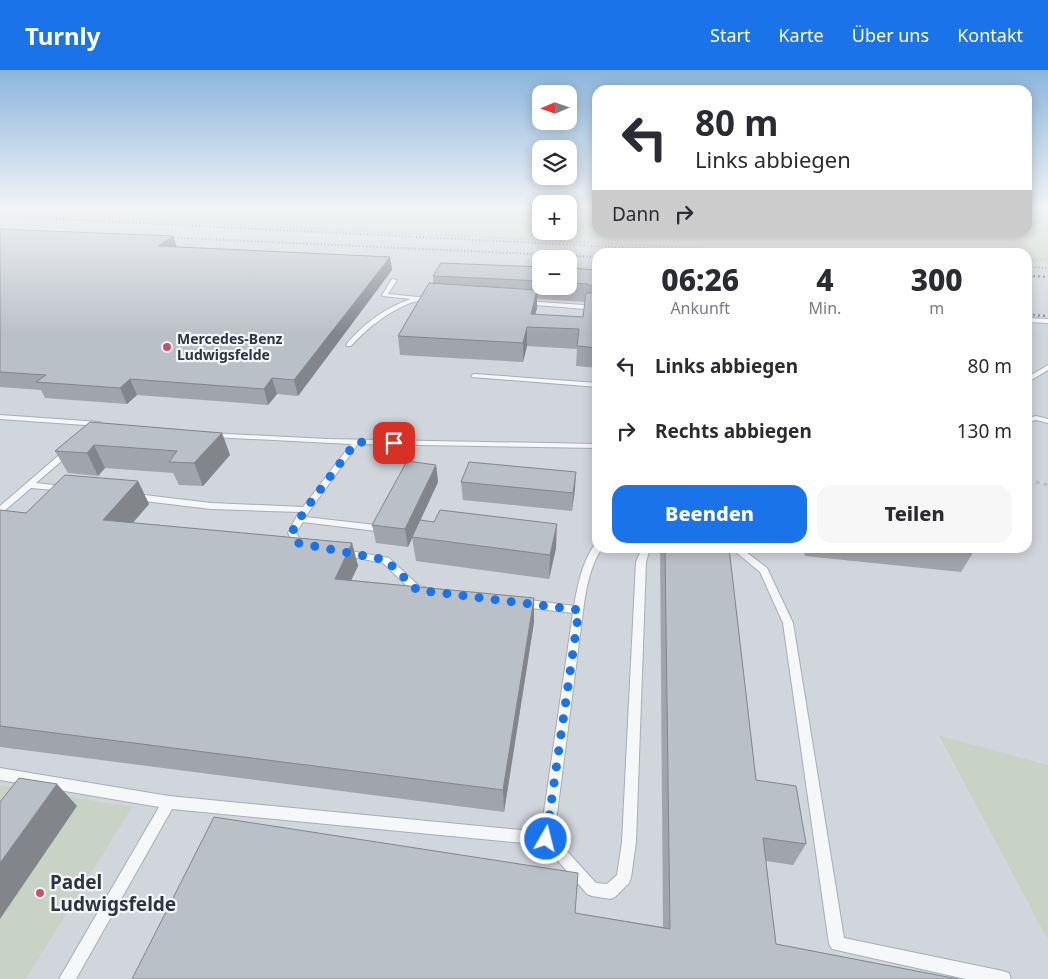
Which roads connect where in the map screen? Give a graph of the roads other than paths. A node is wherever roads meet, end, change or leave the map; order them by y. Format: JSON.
{"nodes":[{"id":1,"x":394,"y":280,"type":"dead end"},
{"id":2,"x":418,"y":298,"type":"junction"},
{"id":3,"x":435,"y":298,"type":"edge"},
{"id":4,"x":519,"y":303,"type":"edge"},
{"id":5,"x":592,"y":308,"type":"edge"},
{"id":6,"x":1032,"y":320,"type":"edge"},
{"id":7,"x":1048,"y":321,"type":"edge"},
{"id":8,"x":349,"y":345,"type":"dead end"},
{"id":9,"x":1048,"y":367,"type":"edge"},
{"id":10,"x":474,"y":376,"type":"dead end"},
{"id":11,"x":1032,"y":377,"type":"edge"},
{"id":12,"x":592,"y":385,"type":"edge"},
{"id":13,"x":0,"y":417,"type":"edge"},
{"id":14,"x":1032,"y":419,"type":"edge"},
{"id":15,"x":1048,"y":421,"type":"edge"},
{"id":16,"x":101,"y":425,"type":"junction"},
{"id":17,"x":110,"y":425,"type":"edge"},
{"id":18,"x":94,"y":431,"type":"edge"},
{"id":19,"x":204,"y":434,"type":"edge"},
{"id":20,"x":356,"y":442,"type":"junction"},
{"id":21,"x":592,"y":446,"type":"edge"},
{"id":22,"x":72,"y":449,"type":"edge"},
{"id":23,"x":29,"y":485,"type":"junction"},
{"id":24,"x":77,"y":490,"type":"edge"},
{"id":25,"x":125,"y":496,"type":"edge"},
{"id":26,"x":0,"y":510,"type":"edge"},
{"id":27,"x":305,"y":510,"type":"junction"},
{"id":28,"x":300,"y":519,"type":"junction"},
{"id":29,"x":376,"y":528,"type":"edge"},
{"id":30,"x":313,"y":547,"type":"edge"},
{"id":31,"x":338,"y":552,"type":"edge"},
{"id":32,"x":593,"y":553,"type":"edge"},
{"id":33,"x":644,"y":553,"type":"edge"},
{"id":34,"x":742,"y":553,"type":"edge"},
{"id":35,"x":436,"y":592,"type":"edge"},
{"id":36,"x":512,"y":602,"type":"edge"},
{"id":37,"x":579,"y":610,"type":"junction"},
{"id":38,"x":0,"y":774,"type":"edge"},
{"id":39,"x":169,"y":802,"type":"junction"},
{"id":40,"x":546,"y":839,"type":"junction"},
{"id":41,"x":66,"y":979,"type":"edge"},
{"id":42,"x":1003,"y":979,"type":"edge"}],
"edges":[{"from":1,"to":2,"type":"lane"},
{"from":2,"to":3,"type":"lane"},
{"from":2,"to":8,"type":"lane"},
{"from":4,"to":5,"type":"lane"},
{"from":6,"to":7,"type":"lane"},
{"from":9,"to":11,"type":"lane"},
{"from":10,"to":12,"type":"lane"},
{"from":13,"to":16,"type":"lane"},
{"from":14,"to":15,"type":"lane"},
{"from":16,"to":17,"type":"lane"},
{"from":16,"to":18,"type":"lane"},
{"from":19,"to":20,"type":"lane"},
{"from":20,"to":21,"type":"lane"},
{"from":20,"to":27,"type":"lane"},
{"from":22,"to":23,"type":"lane"},
{"from":23,"to":24,"type":"lane"},
{"from":23,"to":26,"type":"lane"},
{"from":25,"to":27,"type":"lane"},
{"from":27,"to":28,"type":"lane"},
{"from":28,"to":29,"type":"lane"},
{"from":28,"to":30,"type":"lane"},
{"from":31,"to":35,"type":"lane"},
{"from":32,"to":37,"type":"lane"},
{"from":33,"to":40,"type":"lane"},
{"from":34,"to":42,"type":"lane"},
{"from":36,"to":37,"type":"lane"},
{"from":37,"to":40,"type":"lane"},
{"from":38,"to":39,"type":"lane"},
{"from":39,"to":40,"type":"lane"},
{"from":39,"to":41,"type":"lane"}]}
